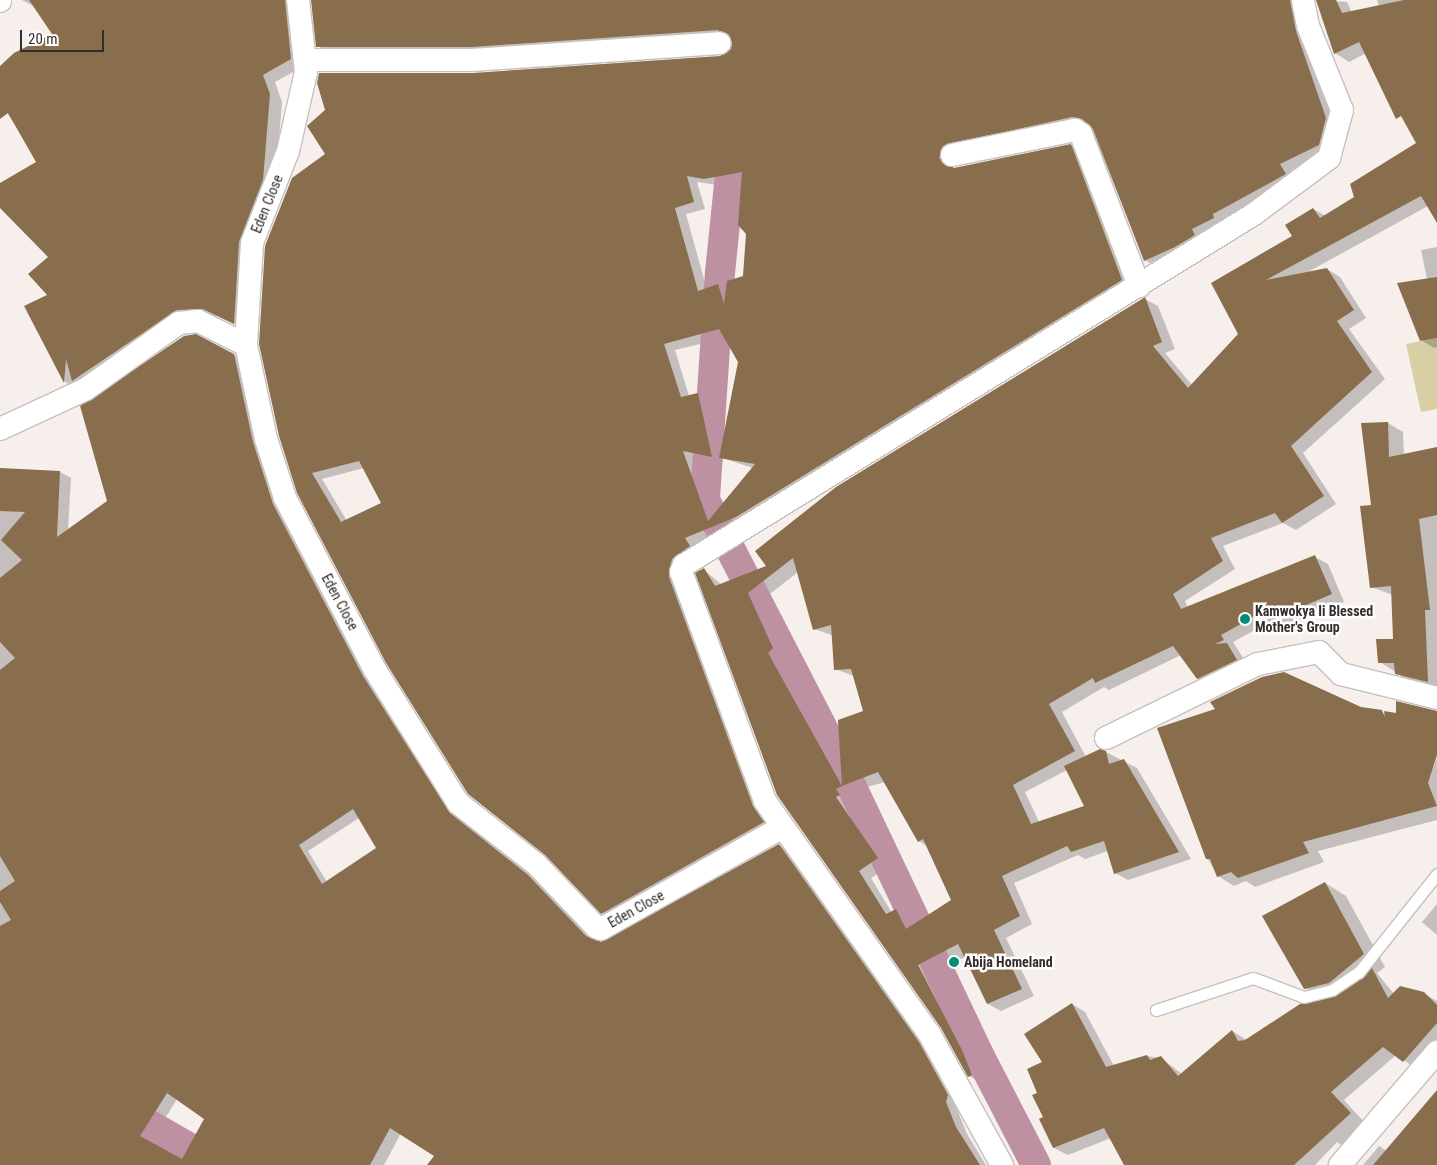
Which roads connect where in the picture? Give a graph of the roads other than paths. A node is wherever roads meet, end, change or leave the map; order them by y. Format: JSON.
{"nodes":[{"id":1,"x":298,"y":0,"type":"edge"},
{"id":2,"x":1303,"y":0,"type":"edge"},
{"id":3,"x":719,"y":43,"type":"dead end"},
{"id":4,"x":307,"y":60,"type":"junction"},
{"id":5,"x":952,"y":155,"type":"dead end"},
{"id":6,"x":1140,"y":286,"type":"junction"},
{"id":7,"x":246,"y":345,"type":"junction"},
{"id":8,"x":0,"y":429,"type":"edge"},
{"id":9,"x":1437,"y":698,"type":"edge"},
{"id":10,"x":1106,"y":738,"type":"dead end"},
{"id":11,"x":781,"y":828,"type":"junction"},
{"id":12,"x":1437,"y":874,"type":"edge"},
{"id":13,"x":1156,"y":1010,"type":"dead end"},
{"id":14,"x":1437,"y":1052,"type":"edge"},
{"id":15,"x":1002,"y":1165,"type":"edge"},
{"id":16,"x":1340,"y":1165,"type":"edge"}],
"edges":[{"from":1,"to":4,"type":"street","name":"Eden Close"},
{"from":2,"to":6,"type":"street"},
{"from":3,"to":4,"type":"street"},
{"from":4,"to":7,"type":"street","name":"Eden Close"},
{"from":5,"to":6,"type":"street"},
{"from":6,"to":11,"type":"street"},
{"from":7,"to":8,"type":"street"},
{"from":7,"to":11,"type":"street","name":"Eden Close"},
{"from":9,"to":10,"type":"street"},
{"from":11,"to":15,"type":"street"},
{"from":12,"to":13,"type":"lane"},
{"from":14,"to":16,"type":"street"}]}
